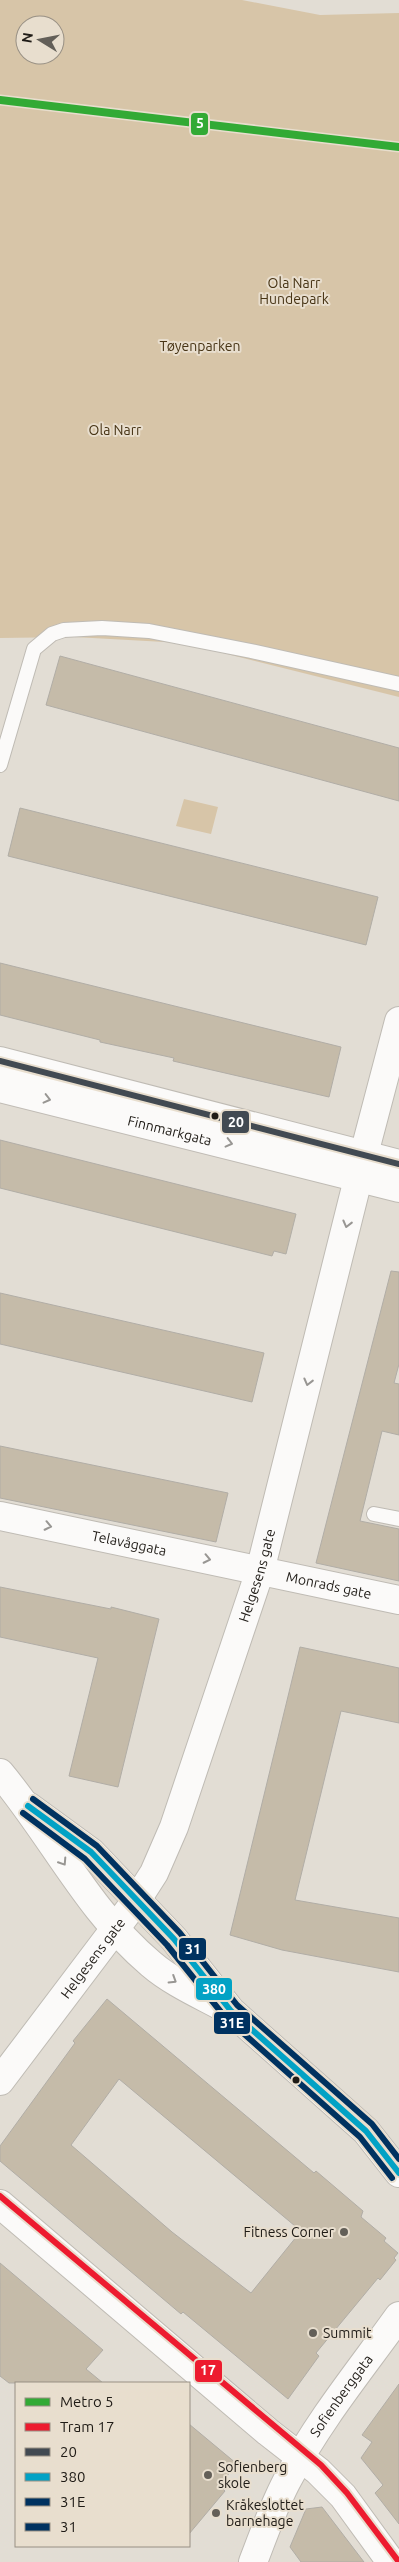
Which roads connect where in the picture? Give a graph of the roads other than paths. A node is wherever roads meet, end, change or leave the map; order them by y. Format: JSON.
{"nodes":[{"id":1,"x":399,"y":684,"type":"edge"},
{"id":2,"x":0,"y":766,"type":"edge"},
{"id":3,"x":399,"y":1021,"type":"edge"},
{"id":4,"x":0,"y":1060,"type":"edge"},
{"id":5,"x":0,"y":1088,"type":"edge"},
{"id":6,"x":399,"y":1164,"type":"edge"},
{"id":7,"x":361,"y":1166,"type":"junction"},
{"id":8,"x":399,"y":1188,"type":"edge"},
{"id":9,"x":374,"y":1514,"type":"dead end"},
{"id":10,"x":0,"y":1516,"type":"edge"},
{"id":11,"x":399,"y":1519,"type":"edge"},
{"id":12,"x":260,"y":1571,"type":"junction"},
{"id":13,"x":399,"y":1600,"type":"edge"},
{"id":14,"x":0,"y":1773,"type":"edge"},
{"id":15,"x":28,"y":1806,"type":"junction"},
{"id":16,"x":136,"y":1901,"type":"junction"},
{"id":17,"x":116,"y":1929,"type":"junction"},
{"id":18,"x":231,"y":2012,"type":"junction"},
{"id":19,"x":0,"y":2081,"type":"edge"},
{"id":20,"x":366,"y":2131,"type":"junction"},
{"id":21,"x":399,"y":2147,"type":"edge"},
{"id":22,"x":399,"y":2173,"type":"edge"},
{"id":23,"x":0,"y":2204,"type":"edge"},
{"id":24,"x":399,"y":2316,"type":"edge"},
{"id":25,"x":299,"y":2458,"type":"junction"},
{"id":26,"x":253,"y":2562,"type":"edge"},
{"id":27,"x":391,"y":2562,"type":"edge"}],
"edges":[{"from":1,"to":2,"type":"lane"},
{"from":3,"to":7,"type":"street","name":"Helgesens gate"},
{"from":4,"to":7,"type":"street","name":"Finnmarkgata"},
{"from":5,"to":7,"type":"street","name":"Finnmarkgata","one_way":true},
{"from":6,"to":7,"type":"street","name":"Finnmarkgata"},
{"from":7,"to":8,"type":"street","name":"Finnmarkgata"},
{"from":7,"to":12,"type":"street","name":"Helgesens gate","one_way":true},
{"from":9,"to":11,"type":"lane"},
{"from":10,"to":12,"type":"street","name":"Telavåggata","one_way":true},
{"from":12,"to":13,"type":"street","name":"Monrads gate"},
{"from":12,"to":16,"type":"street","name":"Helgesens gate"},
{"from":14,"to":15,"type":"street"},
{"from":15,"to":16,"type":"street"},
{"from":15,"to":17,"type":"street","one_way":true},
{"from":16,"to":17,"type":"street","name":"Helgesens gate"},
{"from":16,"to":18,"type":"street"},
{"from":17,"to":18,"type":"street","one_way":true},
{"from":17,"to":19,"type":"street","name":"Helgesens gate"},
{"from":18,"to":20,"type":"street"},
{"from":20,"to":21,"type":"street"},
{"from":20,"to":22,"type":"street"},
{"from":23,"to":25,"type":"street"},
{"from":24,"to":25,"type":"street","name":"Sofienberggata"},
{"from":25,"to":26,"type":"street","name":"Sofienberggata"},
{"from":25,"to":27,"type":"street"}]}
